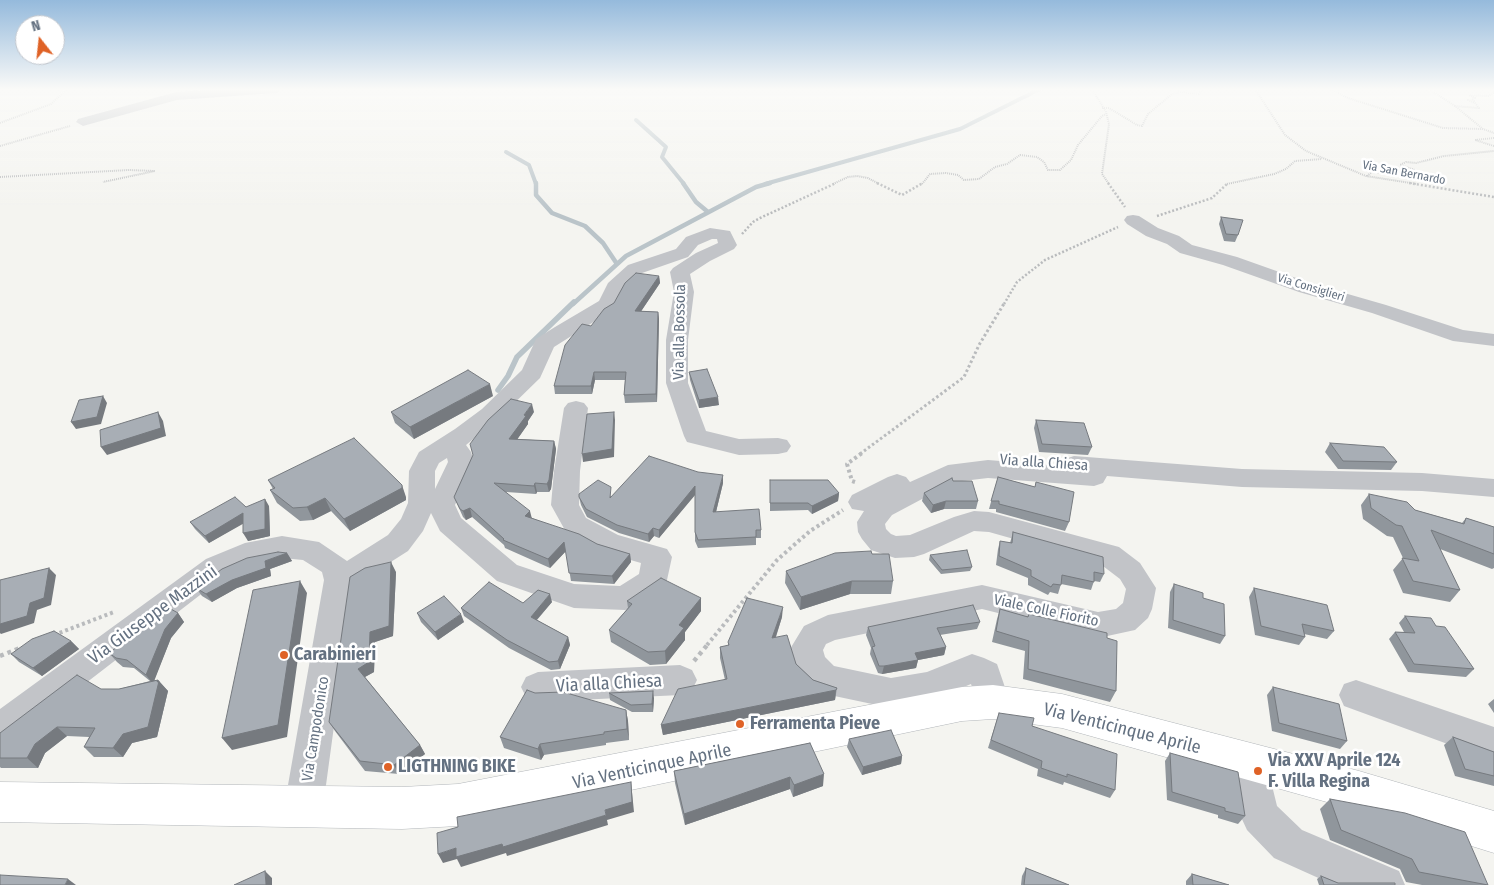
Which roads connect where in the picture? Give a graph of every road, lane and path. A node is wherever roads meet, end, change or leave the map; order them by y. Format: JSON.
{"nodes":[{"id":1,"x":54,"y":130,"type":"edge"},
{"id":2,"x":1092,"y":130,"type":"edge"},
{"id":3,"x":1109,"y":130,"type":"edge"},
{"id":4,"x":1282,"y":130,"type":"edge"},
{"id":5,"x":1494,"y":138,"type":"edge"},
{"id":6,"x":0,"y":146,"type":"edge"},
{"id":7,"x":1494,"y":146,"type":"edge"},
{"id":8,"x":1494,"y":151,"type":"edge"},
{"id":9,"x":1322,"y":159,"type":"junction"},
{"id":10,"x":1366,"y":176,"type":"junction"},
{"id":11,"x":0,"y":178,"type":"edge"},
{"id":12,"x":103,"y":182,"type":"dead end"},
{"id":13,"x":1494,"y":198,"type":"edge"},
{"id":14,"x":1133,"y":220,"type":"junction"},
{"id":15,"x":740,"y":238,"type":"dead end"},
{"id":16,"x":1494,"y":340,"type":"edge"},
{"id":17,"x":576,"y":408,"type":"dead end"},
{"id":18,"x":447,"y":446,"type":"junction"},
{"id":19,"x":778,"y":446,"type":"dead end"},
{"id":20,"x":1094,"y":477,"type":"dead end"},
{"id":21,"x":1494,"y":488,"type":"edge"},
{"id":22,"x":872,"y":497,"type":"junction"},
{"id":23,"x":339,"y":580,"type":"junction"},
{"id":24,"x":117,"y":612,"type":"dead end"},
{"id":25,"x":45,"y":638,"type":"edge"},
{"id":26,"x":27,"y":645,"type":"edge"},
{"id":27,"x":0,"y":656,"type":"edge"},
{"id":28,"x":680,"y":680,"type":"joint"},
{"id":29,"x":538,"y":687,"type":"dead end"},
{"id":30,"x":1356,"y":695,"type":"dead end"},
{"id":31,"x":993,"y":702,"type":"junction"},
{"id":32,"x":0,"y":729,"type":"edge"},
{"id":33,"x":1494,"y":744,"type":"edge"},
{"id":34,"x":1248,"y":761,"type":"junction"},
{"id":35,"x":0,"y":802,"type":"edge"},
{"id":36,"x":300,"y":807,"type":"junction"},
{"id":37,"x":1494,"y":832,"type":"edge"},
{"id":38,"x":1385,"y":885,"type":"edge"}],
"edges":[{"from":1,"to":6,"type":"path"},
{"from":2,"to":15,"type":"path"},
{"from":3,"to":14,"type":"path"},
{"from":4,"to":9,"type":"path","name":"Via San Bernardo"},
{"from":5,"to":7,"type":"path"},
{"from":8,"to":10,"type":"path"},
{"from":9,"to":10,"type":"path","name":"Via San Bernardo"},
{"from":9,"to":14,"type":"path"},
{"from":10,"to":13,"type":"path","name":"Via San Bernardo"},
{"from":11,"to":12,"type":"path"},
{"from":14,"to":16,"type":"street","name":"Via Consiglieri"},
{"from":14,"to":22,"type":"path"},
{"from":17,"to":18,"type":"street"},
{"from":18,"to":19,"type":"street","name":"Via alla Bossola"},
{"from":18,"to":23,"type":"street"},
{"from":20,"to":31,"type":"street","name":"Viale Colle Fiorito"},
{"from":21,"to":22,"type":"street","name":"Via alla Chiesa"},
{"from":22,"to":28,"type":"path","name":"Via alla Chiesa"},
{"from":23,"to":32,"type":"street","name":"Via Giuseppe Mazzini"},
{"from":23,"to":36,"type":"street","name":"Via Campodonico"},
{"from":24,"to":25,"type":"path"},
{"from":26,"to":27,"type":"path"},
{"from":28,"to":29,"type":"street","name":"Via alla Chiesa"},
{"from":30,"to":33,"type":"street"},
{"from":31,"to":34,"type":"main road","name":"Via Venticinque Aprile"},
{"from":31,"to":36,"type":"main road","name":"Via Venticinque Aprile"},
{"from":34,"to":37,"type":"main road","name":"Via Venticinque Aprile"},
{"from":34,"to":38,"type":"street"},
{"from":35,"to":36,"type":"main road","name":"Via Venticinque Aprile"}]}
